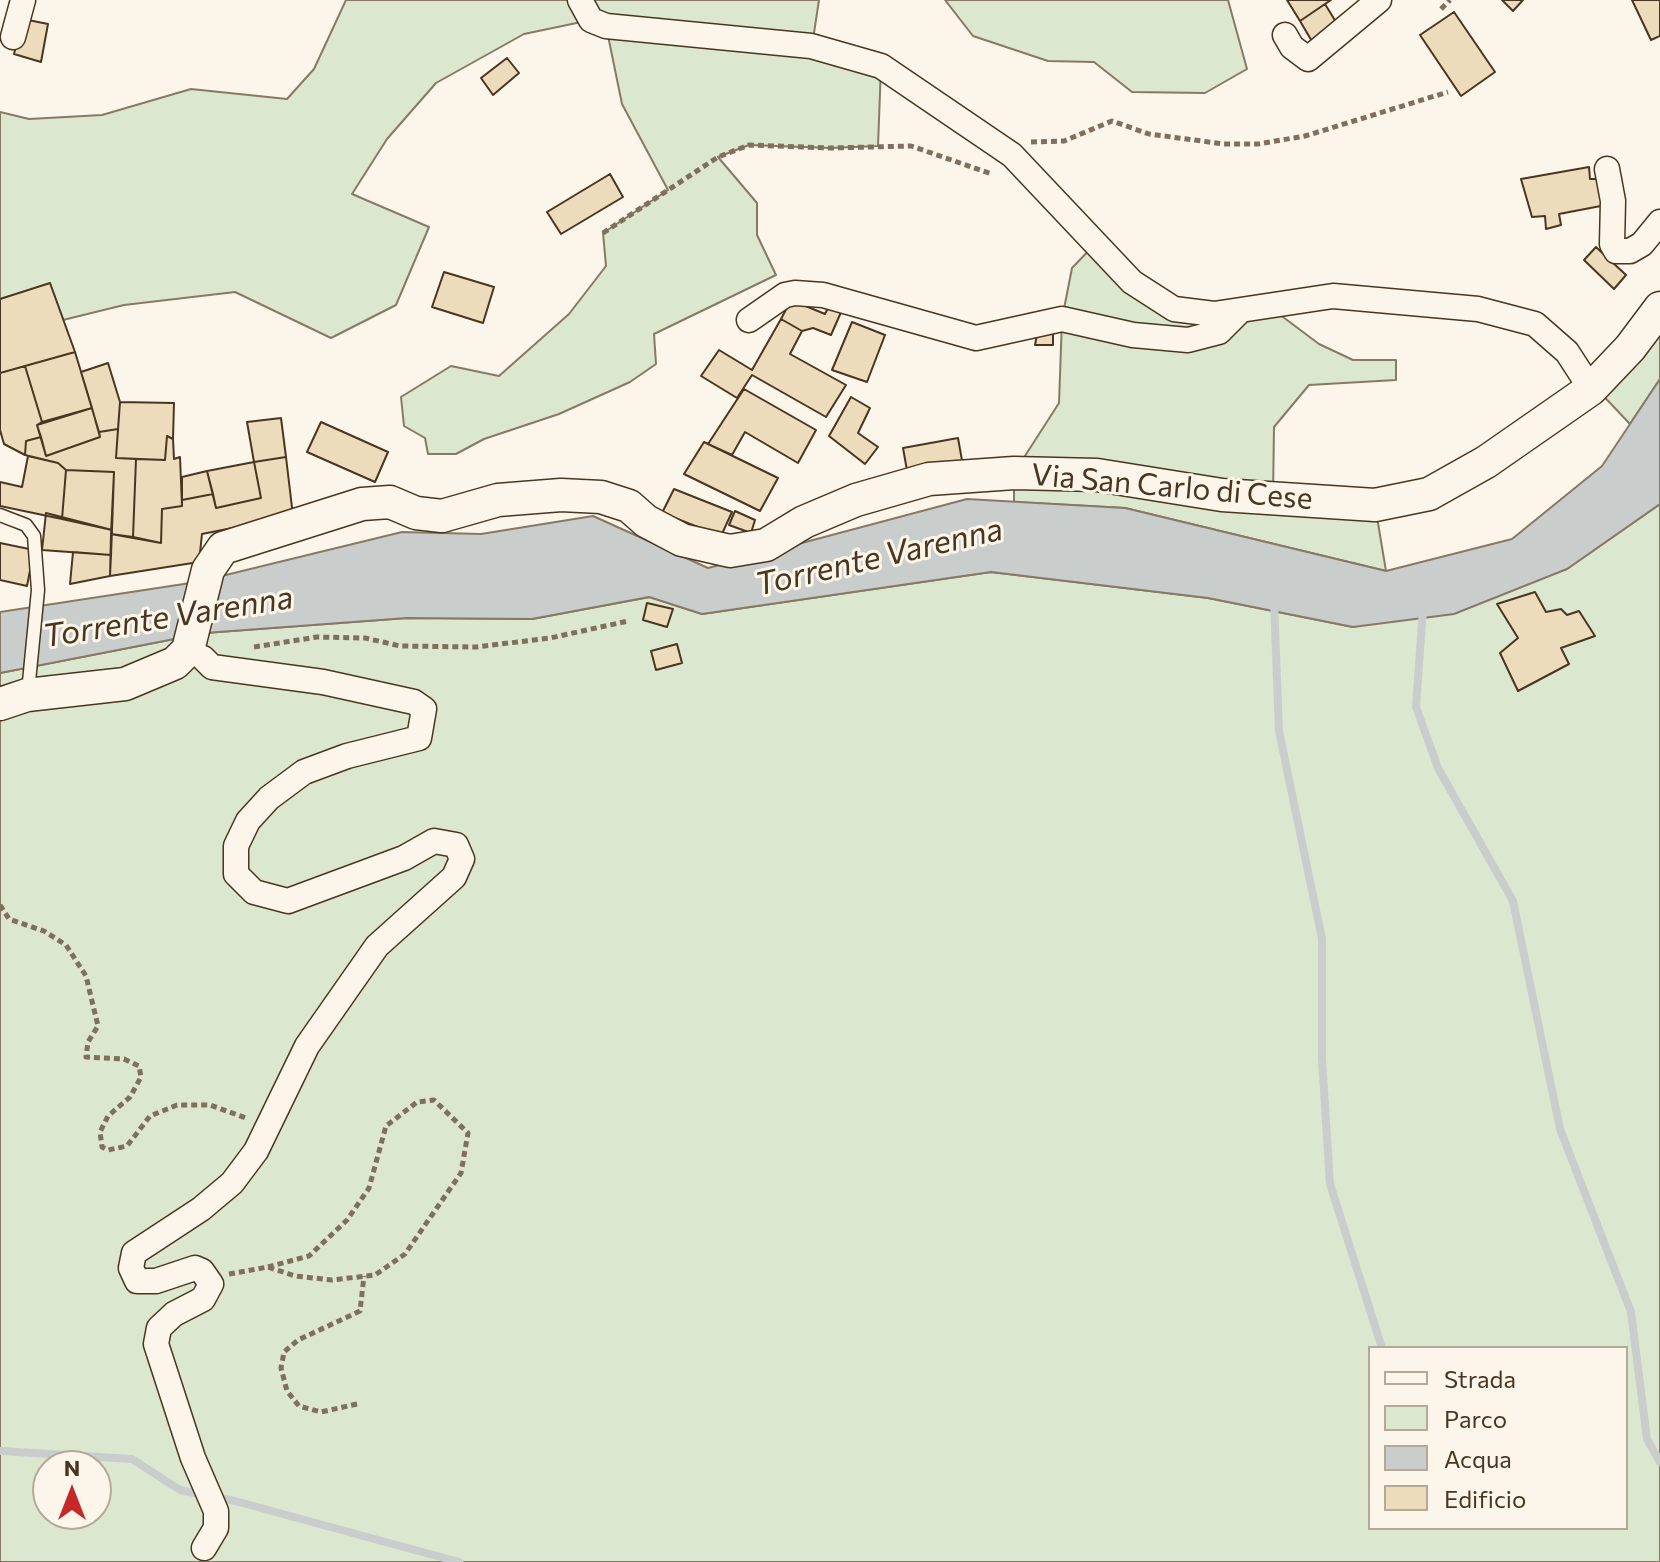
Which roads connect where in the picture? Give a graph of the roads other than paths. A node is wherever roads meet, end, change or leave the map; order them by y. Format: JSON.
{"nodes":[{"id":1,"x":23,"y":0,"type":"edge"},
{"id":2,"x":580,"y":0,"type":"edge"},
{"id":3,"x":1379,"y":0,"type":"edge"},
{"id":4,"x":1285,"y":35,"type":"dead end"},
{"id":5,"x":13,"y":37,"type":"dead end"},
{"id":6,"x":1607,"y":169,"type":"dead end"},
{"id":7,"x":1660,"y":222,"type":"edge"},
{"id":8,"x":1660,"y":308,"type":"edge"},
{"id":9,"x":1240,"y":311,"type":"junction"},
{"id":10,"x":749,"y":320,"type":"dead end"},
{"id":11,"x":1591,"y":389,"type":"junction"},
{"id":12,"x":0,"y":515,"type":"edge"},
{"id":13,"x":196,"y":652,"type":"junction"},
{"id":14,"x":19,"y":692,"type":"edge"},
{"id":15,"x":204,"y":1548,"type":"dead end"}],
"edges":[{"from":1,"to":5,"type":"street"},
{"from":2,"to":9,"type":"street"},
{"from":3,"to":4,"type":"street"},
{"from":6,"to":7,"type":"street"},
{"from":8,"to":11,"type":"street","name":"Via San Carlo di Cese"},
{"from":9,"to":10,"type":"street"},
{"from":9,"to":11,"type":"street"},
{"from":11,"to":13,"type":"street","name":"Via San Carlo di Cese"},
{"from":12,"to":14,"type":"lane"},
{"from":13,"to":14,"type":"street"},
{"from":13,"to":15,"type":"street"}]}
